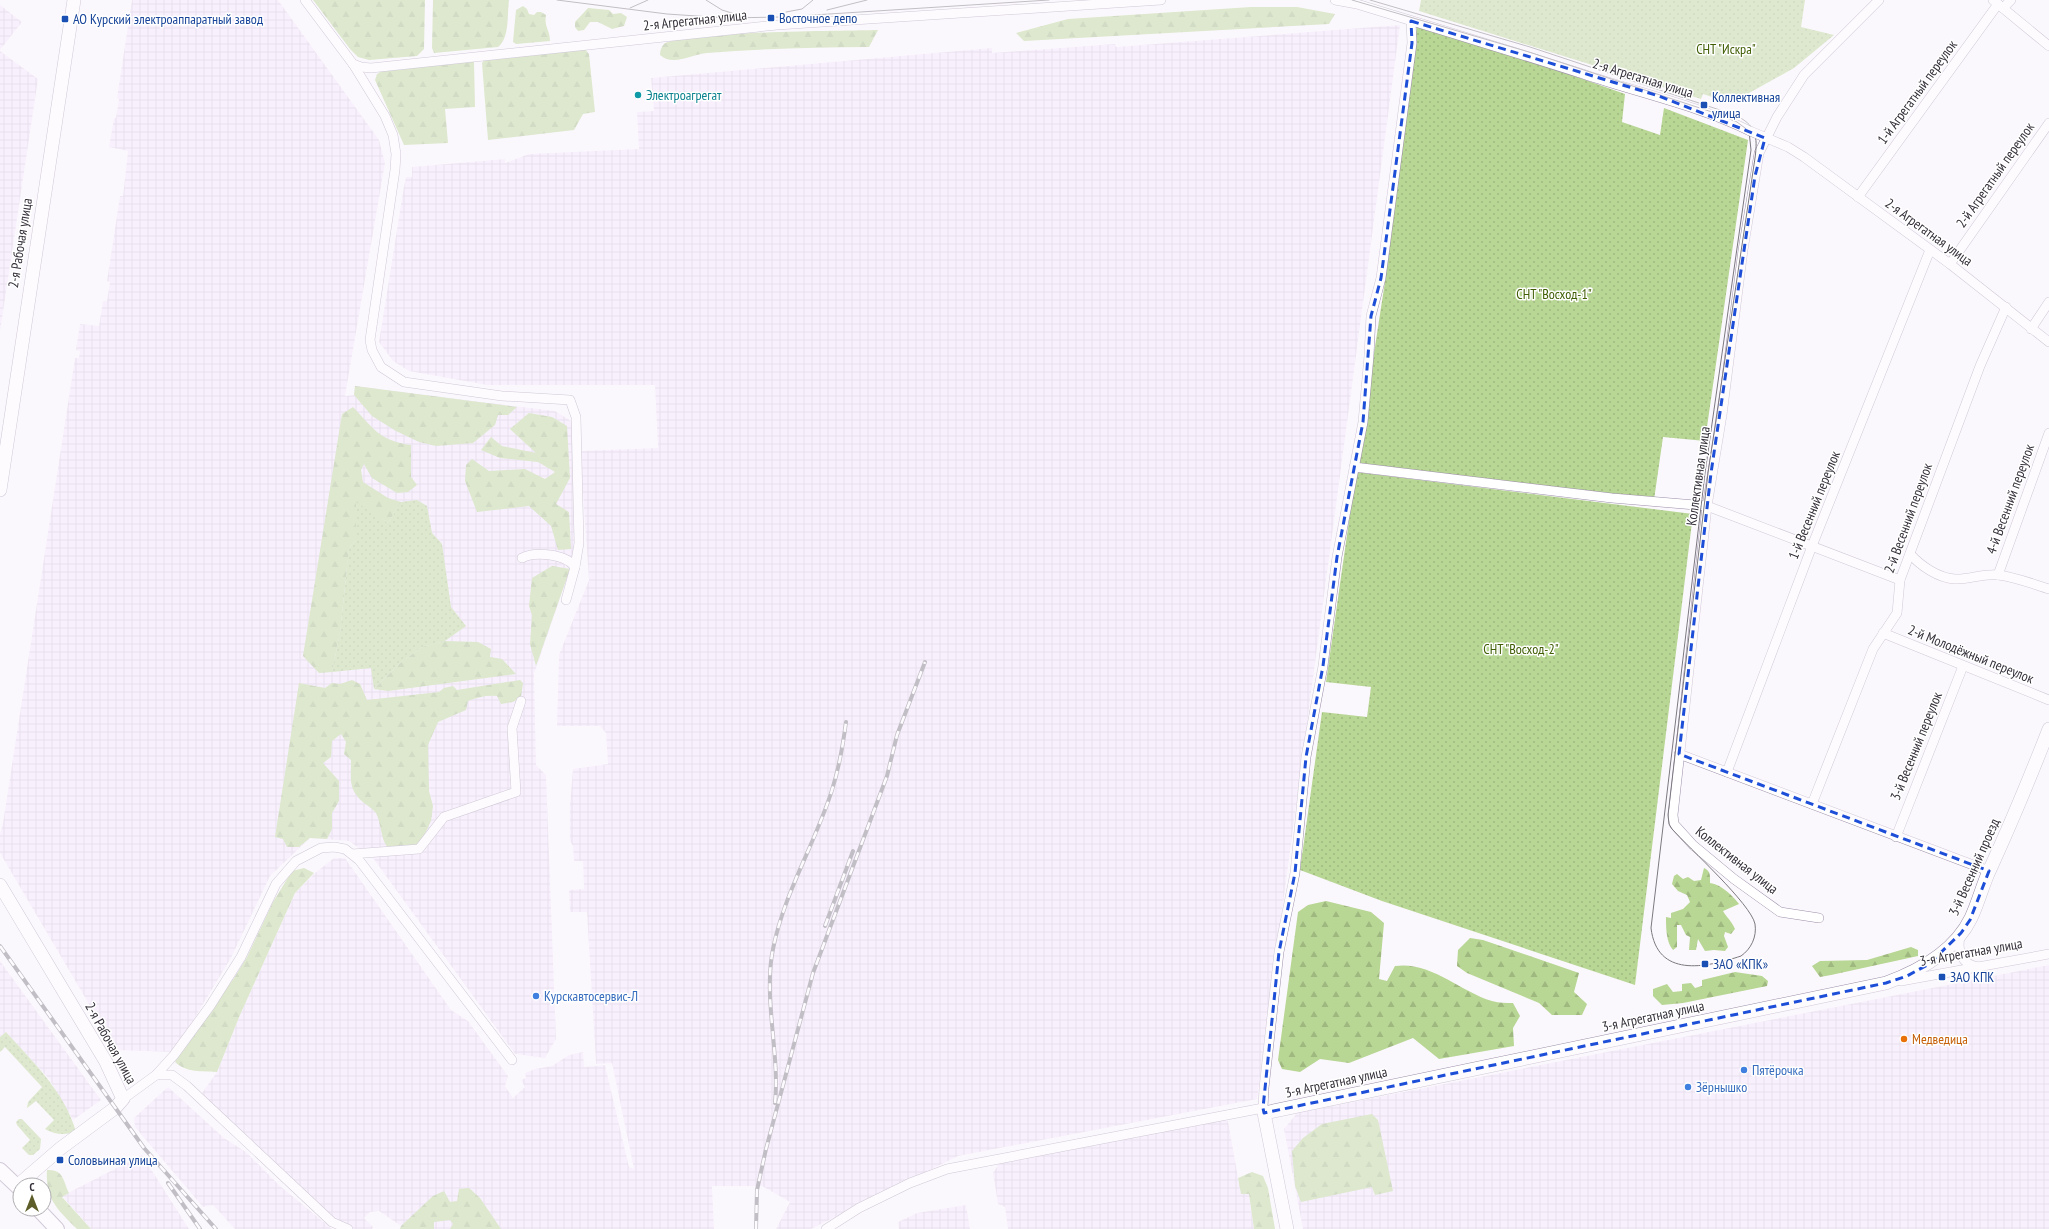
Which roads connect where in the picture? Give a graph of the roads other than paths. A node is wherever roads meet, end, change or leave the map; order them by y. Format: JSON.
{"nodes":[{"id":1,"x":74,"y":0,"type":"edge"},
{"id":2,"x":305,"y":0,"type":"edge"},
{"id":3,"x":1161,"y":0,"type":"edge"},
{"id":4,"x":1335,"y":0,"type":"edge"},
{"id":5,"x":1879,"y":0,"type":"edge"},
{"id":6,"x":2011,"y":0,"type":"edge"},
{"id":7,"x":1998,"y":4,"type":"edge"},
{"id":8,"x":1411,"y":21,"type":"junction"},
{"id":9,"x":2049,"y":46,"type":"edge"},
{"id":10,"x":353,"y":64,"type":"junction"},
{"id":11,"x":2049,"y":123,"type":"edge"},
{"id":12,"x":1764,"y":137,"type":"junction"},
{"id":13,"x":1858,"y":197,"type":"junction"},
{"id":14,"x":1930,"y":250,"type":"junction"},
{"id":15,"x":1950,"y":264,"type":"junction"},
{"id":16,"x":2049,"y":302,"type":"edge"},
{"id":17,"x":2006,"y":307,"type":"junction"},
{"id":18,"x":2031,"y":329,"type":"junction"},
{"id":19,"x":2049,"y":342,"type":"edge"},
{"id":20,"x":2049,"y":433,"type":"edge"},
{"id":21,"x":1354,"y":467,"type":"junction"},
{"id":22,"x":0,"y":490,"type":"edge"},
{"id":23,"x":1707,"y":506,"type":"junction"},
{"id":24,"x":1812,"y":546,"type":"junction"},
{"id":25,"x":1910,"y":554,"type":"junction"},
{"id":26,"x":522,"y":558,"type":"dead end"},
{"id":27,"x":575,"y":567,"type":"junction"},
{"id":28,"x":1998,"y":575,"type":"junction"},
{"id":29,"x":1900,"y":580,"type":"junction"},
{"id":30,"x":2049,"y":589,"type":"edge"},
{"id":31,"x":566,"y":600,"type":"dead end"},
{"id":32,"x":1883,"y":633,"type":"junction"},
{"id":33,"x":1963,"y":666,"type":"junction"},
{"id":34,"x":2049,"y":700,"type":"edge"},
{"id":35,"x":521,"y":701,"type":"dead end"},
{"id":36,"x":2049,"y":729,"type":"edge"},
{"id":37,"x":1679,"y":754,"type":"junction"},
{"id":38,"x":1727,"y":772,"type":"junction"},
{"id":39,"x":1812,"y":804,"type":"junction"},
{"id":40,"x":1896,"y":837,"type":"junction"},
{"id":41,"x":352,"y":854,"type":"junction"},
{"id":42,"x":1988,"y":871,"type":"junction"},
{"id":43,"x":0,"y":885,"type":"edge"},
{"id":44,"x":1819,"y":918,"type":"dead end"},
{"id":45,"x":1960,"y":933,"type":"junction"},
{"id":46,"x":2049,"y":954,"type":"edge"},
{"id":47,"x":1985,"y":967,"type":"junction"},
{"id":48,"x":1886,"y":983,"type":"junction"},
{"id":49,"x":512,"y":1060,"type":"dead end"},
{"id":50,"x":156,"y":1075,"type":"junction"},
{"id":51,"x":123,"y":1099,"type":"junction"},
{"id":52,"x":1264,"y":1110,"type":"junction"},
{"id":53,"x":0,"y":1170,"type":"edge"},
{"id":54,"x":31,"y":1177,"type":"edge"},
{"id":55,"x":12,"y":1181,"type":"edge"},
{"id":56,"x":46,"y":1217,"type":"edge"},
{"id":57,"x":57,"y":1229,"type":"edge"},
{"id":58,"x":348,"y":1229,"type":"edge"},
{"id":59,"x":826,"y":1229,"type":"edge"},
{"id":60,"x":1287,"y":1229,"type":"edge"}],
"edges":[{"from":1,"to":22,"type":"street","name":"2-я Рабочая улица"},
{"from":2,"to":10,"type":"street"},
{"from":3,"to":10,"type":"street","name":"2-я Агрегатная улица"},
{"from":4,"to":8,"type":"street","name":"2-я Агрегатная улица"},
{"from":5,"to":12,"type":"street","name":"Коллективная улица"},
{"from":6,"to":7,"type":"street","name":"1-й Агрегатный переулок"},
{"from":7,"to":9,"type":"street"},
{"from":7,"to":13,"type":"street","name":"1-й Агрегатный переулок"},
{"from":8,"to":12,"type":"street","name":"2-я Агрегатная улица","bridge":true},
{"from":8,"to":21,"type":"street"},
{"from":10,"to":27,"type":"street"},
{"from":11,"to":15,"type":"street","name":"2-й Агрегатный переулок"},
{"from":12,"to":13,"type":"street","name":"2-я Агрегатная улица"},
{"from":12,"to":23,"type":"street","name":"Коллективная улица"},
{"from":13,"to":14,"type":"street","name":"2-я Агрегатная улица"},
{"from":14,"to":15,"type":"street","name":"2-я Агрегатная улица"},
{"from":14,"to":24,"type":"street","name":"1-й Весенний переулок"},
{"from":15,"to":17,"type":"street","name":"2-я Агрегатная улица"},
{"from":16,"to":18,"type":"street"},
{"from":17,"to":18,"type":"street","name":"2-я Агрегатная улица"},
{"from":17,"to":25,"type":"street","name":"2-й Весенний переулок"},
{"from":18,"to":19,"type":"street","name":"2-я Агрегатная улица"},
{"from":20,"to":28,"type":"street","name":"4-й Весенний переулок"},
{"from":21,"to":23,"type":"street"},
{"from":21,"to":52,"type":"street"},
{"from":23,"to":24,"type":"street"},
{"from":23,"to":37,"type":"street","name":"Коллективная улица"},
{"from":24,"to":29,"type":"street"},
{"from":24,"to":38,"type":"street","name":"1-й Весенний переулок"},
{"from":25,"to":28,"type":"street"},
{"from":25,"to":29,"type":"street","name":"2-й Весенний переулок"},
{"from":26,"to":27,"type":"street"},
{"from":27,"to":31,"type":"street"},
{"from":28,"to":30,"type":"street"},
{"from":29,"to":32,"type":"street","name":"2-й Весенний переулок"},
{"from":32,"to":33,"type":"street","name":"2-й Молодёжный переулок"},
{"from":32,"to":39,"type":"street","name":"2-й Весенний переулок"},
{"from":33,"to":34,"type":"street","name":"2-й Молодёжный переулок"},
{"from":33,"to":40,"type":"street","name":"3-й Весенний переулок"},
{"from":35,"to":41,"type":"street"},
{"from":36,"to":42,"type":"street","name":"3-й Весенний проезд"},
{"from":37,"to":38,"type":"street"},
{"from":37,"to":44,"type":"street","name":"Коллективная улица"},
{"from":38,"to":39,"type":"street"},
{"from":39,"to":40,"type":"street"},
{"from":40,"to":42,"type":"street"},
{"from":41,"to":49,"type":"street"},
{"from":41,"to":50,"type":"street"},
{"from":42,"to":45,"type":"street","name":"3-й Весенний проезд"},
{"from":43,"to":51,"type":"street","name":"2-я Рабочая улица"},
{"from":45,"to":47,"type":"street"},
{"from":45,"to":48,"type":"street","name":"3-й Весенний проезд"},
{"from":46,"to":47,"type":"street","name":"3-я Агрегатная улица"},
{"from":47,"to":48,"type":"street","name":"3-я Агрегатная улица"},
{"from":48,"to":52,"type":"street","name":"3-я Агрегатная улица"},
{"from":50,"to":51,"type":"street"},
{"from":50,"to":58,"type":"street"},
{"from":51,"to":54,"type":"street","name":"2-я Рабочая улица"},
{"from":52,"to":59,"type":"street"},
{"from":52,"to":60,"type":"street"},
{"from":53,"to":55,"type":"main road"},
{"from":56,"to":57,"type":"main road"}]}
